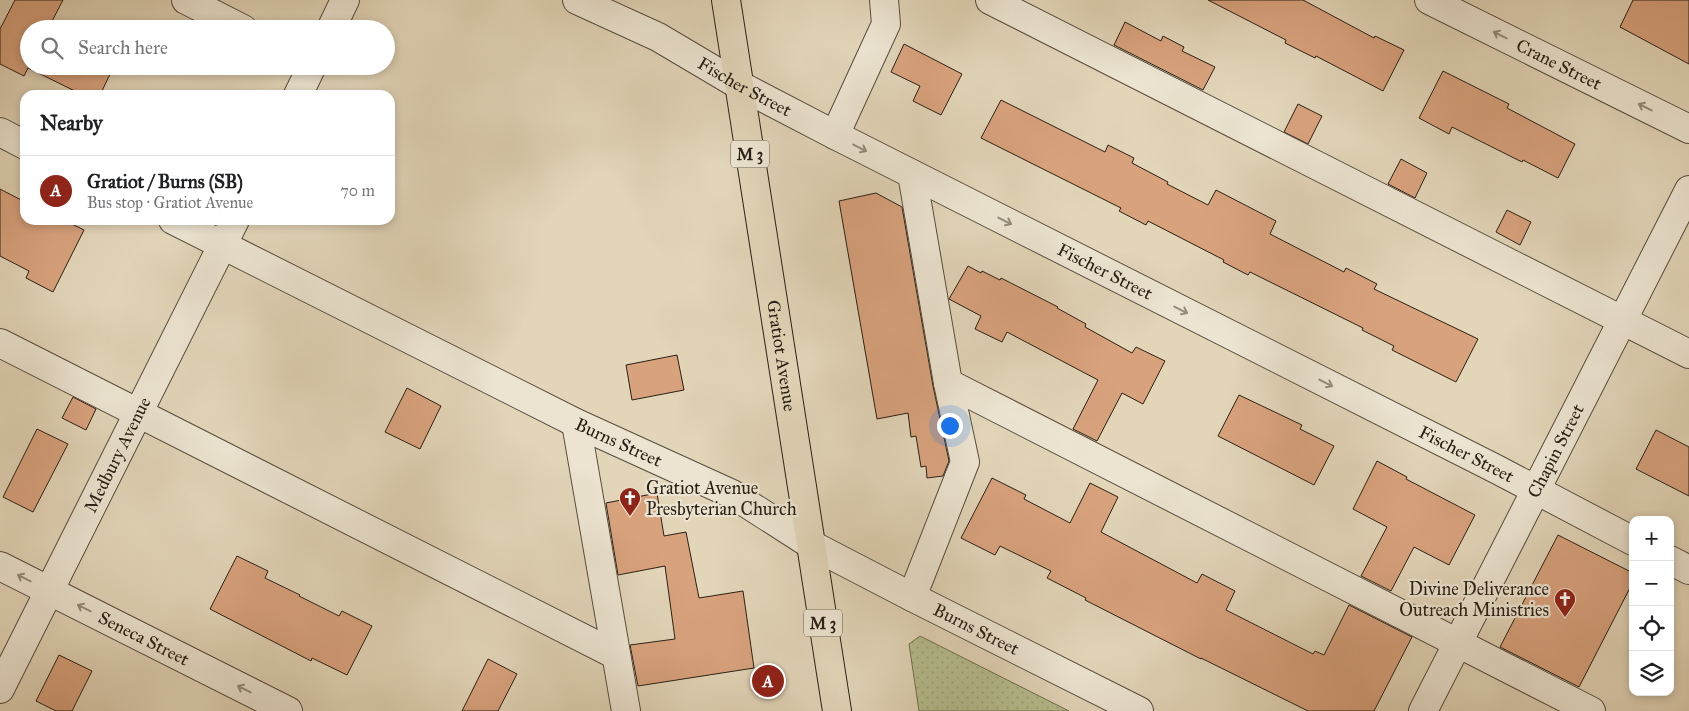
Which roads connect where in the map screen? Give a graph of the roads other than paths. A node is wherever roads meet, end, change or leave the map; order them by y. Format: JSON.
{"nodes":[{"id":1,"x":186,"y":0,"type":"edge"},
{"id":2,"x":345,"y":0,"type":"edge"},
{"id":3,"x":578,"y":0,"type":"edge"},
{"id":4,"x":726,"y":0,"type":"edge"},
{"id":5,"x":884,"y":0,"type":"edge"},
{"id":6,"x":990,"y":0,"type":"edge"},
{"id":7,"x":1429,"y":0,"type":"edge"},
{"id":8,"x":225,"y":20,"type":"edge"},
{"id":9,"x":335,"y":20,"type":"edge"},
{"id":10,"x":308,"y":75,"type":"edge"},
{"id":11,"x":739,"y":85,"type":"junction"},
{"id":12,"x":300,"y":90,"type":"edge"},
{"id":13,"x":1689,"y":129,"type":"edge"},
{"id":14,"x":0,"y":132,"type":"edge"},
{"id":15,"x":835,"y":135,"type":"junction"},
{"id":16,"x":20,"y":142,"type":"edge"},
{"id":17,"x":912,"y":174,"type":"junction"},
{"id":18,"x":1689,"y":190,"type":"edge"},
{"id":19,"x":183,"y":225,"type":"edge"},
{"id":20,"x":232,"y":225,"type":"edge"},
{"id":21,"x":222,"y":245,"type":"junction"},
{"id":22,"x":1622,"y":320,"type":"junction"},
{"id":23,"x":0,"y":343,"type":"edge"},
{"id":24,"x":1689,"y":354,"type":"edge"},
{"id":25,"x":948,"y":383,"type":"junction"},
{"id":26,"x":138,"y":413,"type":"junction"},
{"id":27,"x":576,"y":423,"type":"junction"},
{"id":28,"x":1535,"y":490,"type":"junction"},
{"id":29,"x":1629,"y":539,"type":"edge"},
{"id":30,"x":810,"y":544,"type":"junction"},
{"id":31,"x":1672,"y":561,"type":"edge"},
{"id":32,"x":0,"y":566,"type":"edge"},
{"id":33,"x":1689,"y":570,"type":"edge"},
{"id":34,"x":48,"y":590,"type":"junction"},
{"id":35,"x":912,"y":597,"type":"junction"},
{"id":36,"x":1457,"y":644,"type":"junction"},
{"id":37,"x":616,"y":655,"type":"junction"},
{"id":38,"x":0,"y":689,"type":"edge"},
{"id":39,"x":288,"y":711,"type":"edge"},
{"id":40,"x":626,"y":711,"type":"edge"},
{"id":41,"x":837,"y":711,"type":"edge"},
{"id":42,"x":1139,"y":711,"type":"edge"},
{"id":43,"x":1423,"y":711,"type":"edge"},
{"id":44,"x":1591,"y":711,"type":"edge"}],
"edges":[{"from":1,"to":8,"type":"street"},
{"from":2,"to":9,"type":"street"},
{"from":3,"to":11,"type":"street","name":"Fischer Street"},
{"from":4,"to":11,"type":"main road","name":"Gratiot Avenue","number":"M 3"},
{"from":5,"to":15,"type":"street"},
{"from":6,"to":22,"type":"street"},
{"from":13,"to":7,"type":"street","name":"Crane Street","one_way":true},
{"from":10,"to":12,"type":"street"},
{"from":11,"to":15,"type":"street","name":"Fischer Street"},
{"from":11,"to":30,"type":"main road","name":"Gratiot Avenue","number":"M 3"},
{"from":14,"to":16,"type":"street"},
{"from":15,"to":17,"type":"street","name":"Fischer Street","one_way":true},
{"from":17,"to":25,"type":"street"},
{"from":17,"to":28,"type":"street","name":"Fischer Street","one_way":true},
{"from":18,"to":22,"type":"street","name":"Chapin Street"},
{"from":19,"to":21,"type":"street","name":"Burns Street"},
{"from":20,"to":21,"type":"street","name":"Medbury Avenue"},
{"from":21,"to":26,"type":"street","name":"Medbury Avenue"},
{"from":21,"to":27,"type":"street","name":"Burns Street"},
{"from":22,"to":24,"type":"street"},
{"from":22,"to":28,"type":"street","name":"Chapin Street"},
{"from":23,"to":26,"type":"street"},
{"from":25,"to":35,"type":"street"},
{"from":25,"to":36,"type":"street"},
{"from":26,"to":34,"type":"street","name":"Medbury Avenue"},
{"from":26,"to":37,"type":"street"},
{"from":27,"to":30,"type":"street","name":"Burns Street"},
{"from":27,"to":37,"type":"street"},
{"from":28,"to":29,"type":"street","name":"Fischer Street"},
{"from":28,"to":36,"type":"street","name":"Chapin Street"},
{"from":30,"to":35,"type":"street","name":"Burns Street"},
{"from":30,"to":41,"type":"main road","name":"Gratiot Avenue","number":"M 3"},
{"from":31,"to":33,"type":"street"},
{"from":34,"to":32,"type":"street","name":"Seneca Street","one_way":true},
{"from":34,"to":38,"type":"street","name":"Medbury Avenue"},
{"from":39,"to":34,"type":"street","name":"Seneca Street","one_way":true},
{"from":35,"to":42,"type":"street","name":"Burns Street"},
{"from":36,"to":43,"type":"street","name":"Chapin Street"},
{"from":36,"to":44,"type":"street"},
{"from":37,"to":40,"type":"street"}]}
